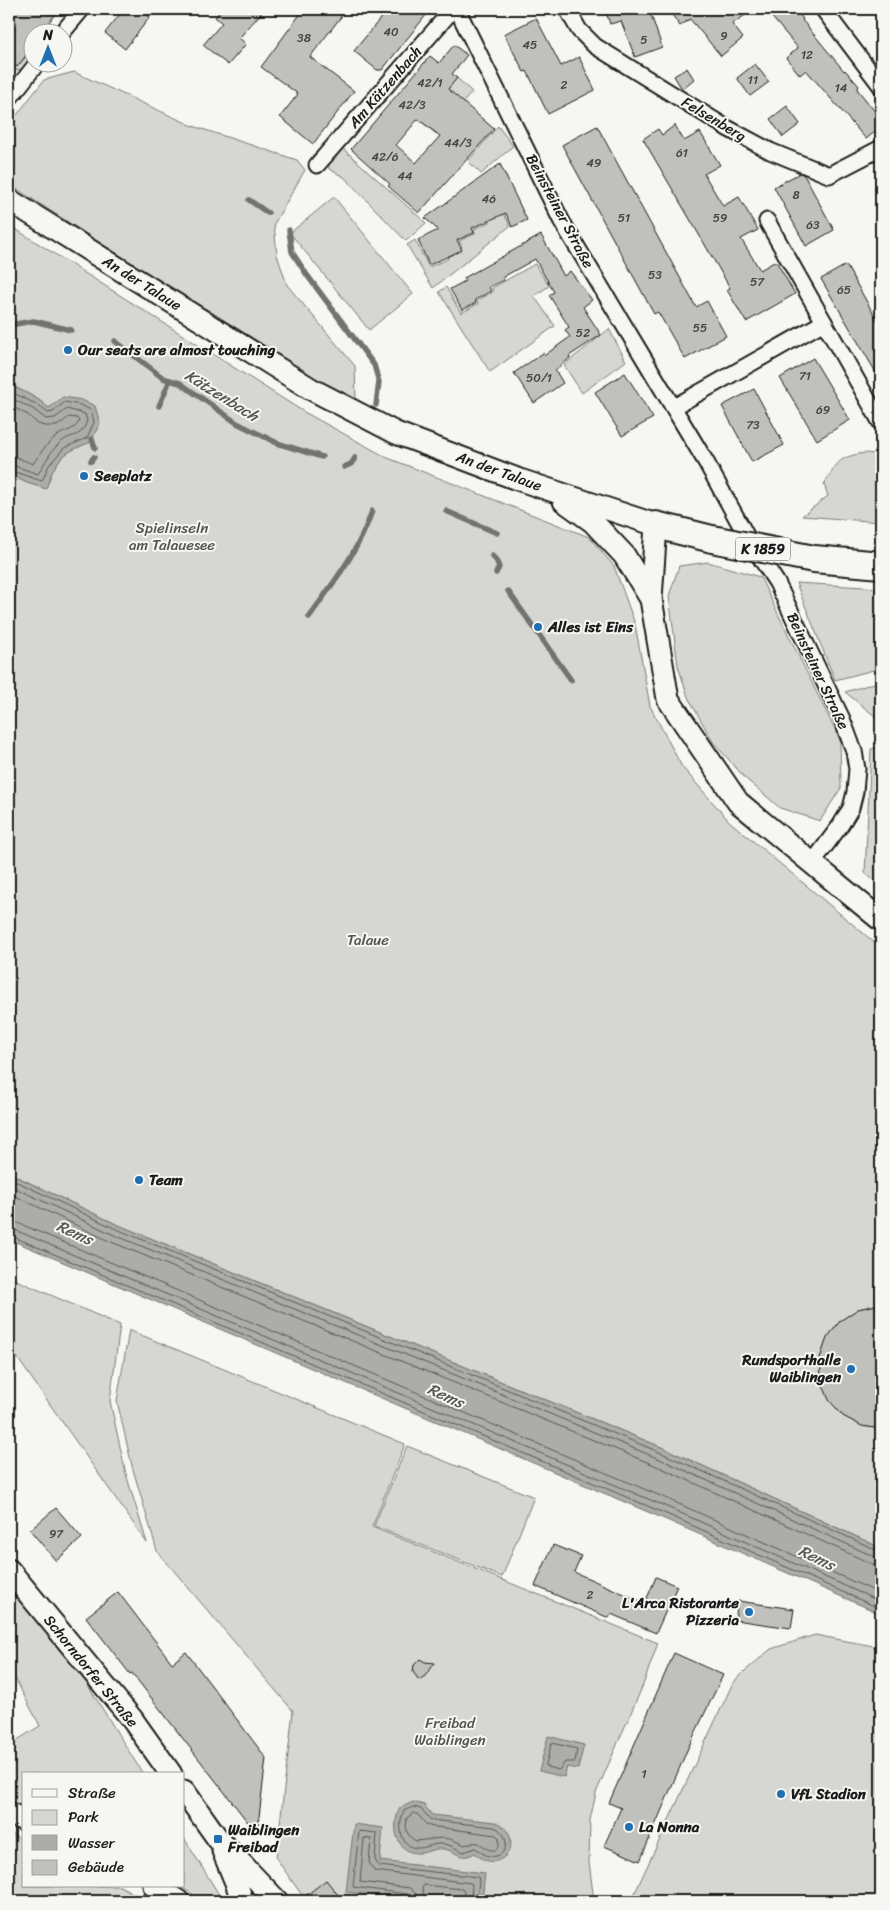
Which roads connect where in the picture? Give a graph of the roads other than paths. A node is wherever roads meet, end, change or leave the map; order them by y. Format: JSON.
{"nodes":[{"id":1,"x":82,"y":9,"type":"edge"},
{"id":2,"x":453,"y":9,"type":"edge"},
{"id":3,"x":457,"y":9,"type":"edge"},
{"id":4,"x":567,"y":9,"type":"edge"},
{"id":5,"x":823,"y":9,"type":"edge"},
{"id":6,"x":71,"y":22,"type":"edge"},
{"id":7,"x":30,"y":72,"type":"edge"},
{"id":8,"x":881,"y":86,"type":"edge"},
{"id":9,"x":9,"y":98,"type":"edge"},
{"id":10,"x":881,"y":148,"type":"edge"},
{"id":11,"x":316,"y":165,"type":"dead end"},
{"id":12,"x":9,"y":200,"type":"edge"},
{"id":13,"x":767,"y":221,"type":"dead end"},
{"id":14,"x":824,"y":322,"type":"junction"},
{"id":15,"x":674,"y":407,"type":"junction"},
{"id":16,"x":881,"y":423,"type":"edge"},
{"id":17,"x":546,"y":488,"type":"junction"},
{"id":18,"x":656,"y":525,"type":"junction"},
{"id":19,"x":881,"y":565,"type":"edge"},
{"id":20,"x":651,"y":599,"type":"junction"},
{"id":21,"x":813,"y":862,"type":"junction"},
{"id":22,"x":881,"y":920,"type":"edge"},
{"id":23,"x":9,"y":1570,"type":"edge"},
{"id":24,"x":170,"y":1772,"type":"edge"},
{"id":25,"x":185,"y":1792,"type":"edge"},
{"id":26,"x":9,"y":1813,"type":"edge"},
{"id":27,"x":22,"y":1819,"type":"edge"},
{"id":28,"x":218,"y":1839,"type":"junction"},
{"id":29,"x":157,"y":1888,"type":"edge"},
{"id":30,"x":178,"y":1901,"type":"edge"},
{"id":31,"x":242,"y":1901,"type":"edge"},
{"id":32,"x":277,"y":1901,"type":"edge"}],
"edges":[{"from":1,"to":6,"type":"street"},
{"from":2,"to":11,"type":"street","name":"Am Kätzenbach"},
{"from":3,"to":15,"type":"street","name":"Beinsteiner Straße"},
{"from":4,"to":10,"type":"street","name":"Felsenberg"},
{"from":5,"to":8,"type":"street"},
{"from":7,"to":9,"type":"street"},
{"from":12,"to":17,"type":"street","name":"An der Talaue","number":"K 1859"},
{"from":13,"to":14,"type":"street"},
{"from":14,"to":15,"type":"street"},
{"from":14,"to":16,"type":"street"},
{"from":15,"to":21,"type":"street","name":"Beinsteiner Straße"},
{"from":17,"to":18,"type":"street","name":"An der Talaue","number":"K 1859"},
{"from":17,"to":20,"type":"street"},
{"from":18,"to":19,"type":"highway","number":"K 1859","bridge":true},
{"from":18,"to":20,"type":"street"},
{"from":20,"to":21,"type":"street"},
{"from":21,"to":22,"type":"street"},
{"from":23,"to":24,"type":"street","name":"Schorndorfer Straße"},
{"from":25,"to":28,"type":"street"},
{"from":26,"to":27,"type":"street"},
{"from":28,"to":31,"type":"street"},
{"from":28,"to":32,"type":"street"},
{"from":29,"to":30,"type":"street"}]}
